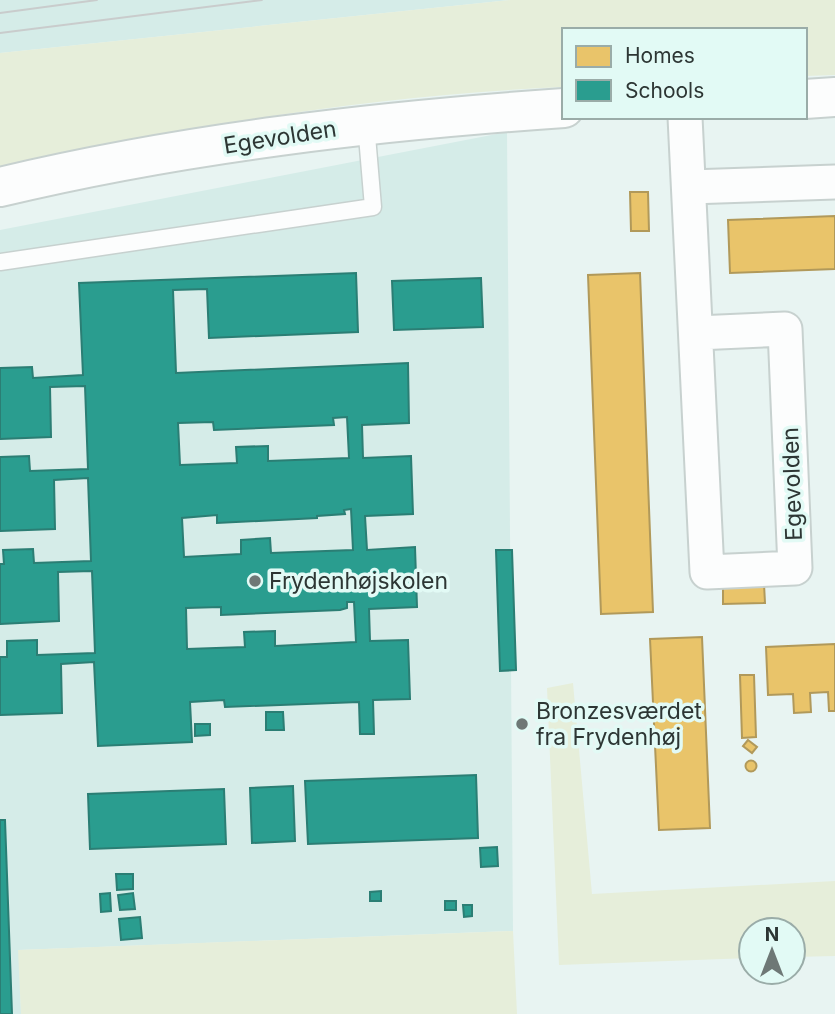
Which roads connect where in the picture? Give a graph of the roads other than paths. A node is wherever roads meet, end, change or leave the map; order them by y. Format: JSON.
{"nodes":[{"id":1,"x":835,"y":97,"type":"edge"},
{"id":2,"x":807,"y":99,"type":"edge"},
{"id":3,"x":562,"y":108,"type":"edge"},
{"id":4,"x":685,"y":119,"type":"edge"},
{"id":5,"x":366,"y":124,"type":"junction"},
{"id":6,"x":835,"y":182,"type":"edge"},
{"id":7,"x":0,"y":187,"type":"edge"},
{"id":8,"x":690,"y":187,"type":"junction"},
{"id":9,"x":0,"y":262,"type":"edge"},
{"id":10,"x":697,"y":333,"type":"junction"}],
"edges":[{"from":1,"to":2,"type":"street"},
{"from":3,"to":5,"type":"street","name":"Egevolden"},
{"from":4,"to":8,"type":"street","name":"Egevolden"},
{"from":5,"to":7,"type":"street","name":"Egevolden"},
{"from":5,"to":9,"type":"lane"},
{"from":6,"to":8,"type":"street"},
{"from":8,"to":10,"type":"street","name":"Egevolden"},
{"from":10,"to":10,"type":"street","name":"Egevolden"}]}
